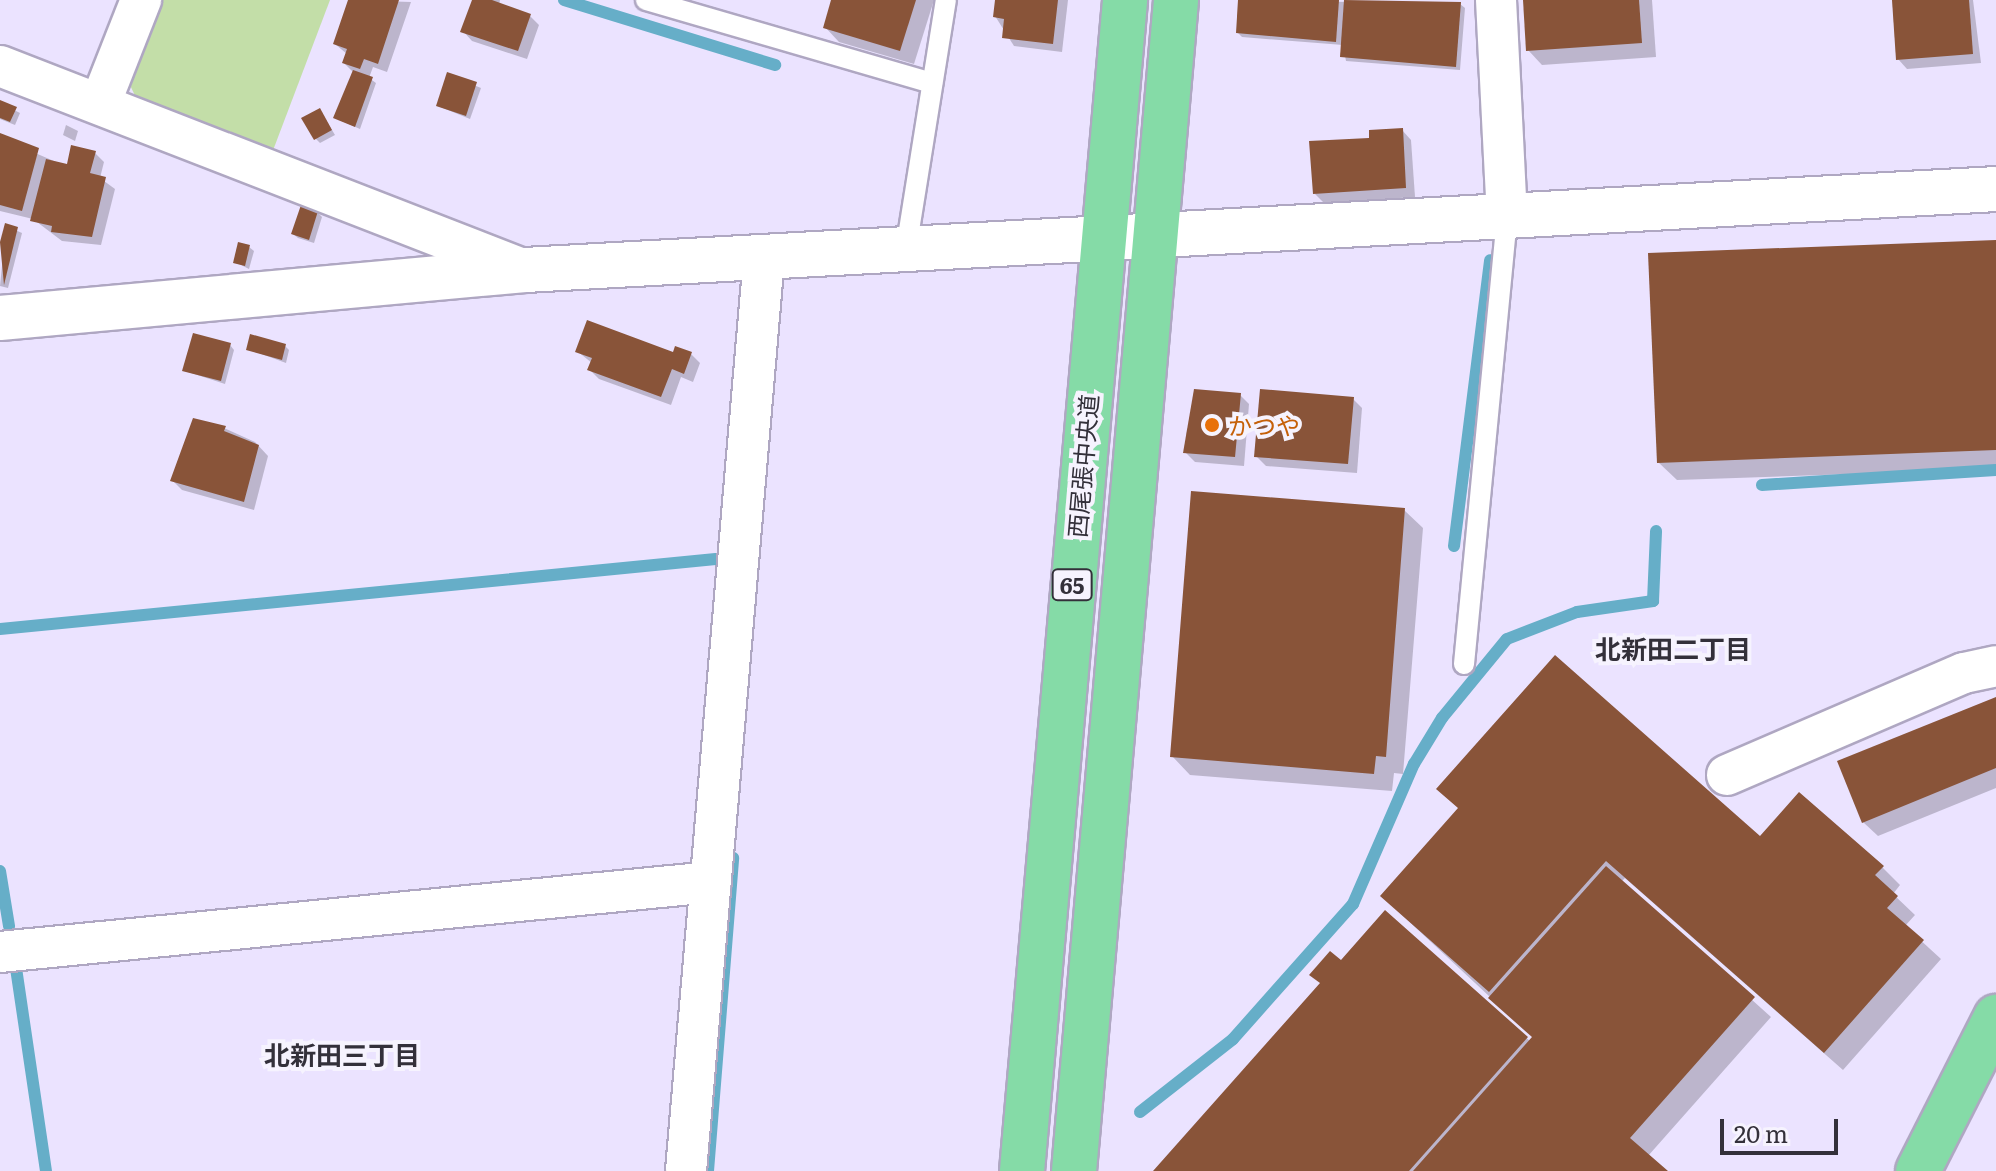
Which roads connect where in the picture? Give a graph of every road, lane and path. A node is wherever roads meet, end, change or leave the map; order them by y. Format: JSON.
{"nodes":[{"id":1,"x":141,"y":0,"type":"edge"},
{"id":2,"x":646,"y":0,"type":"edge"},
{"id":3,"x":946,"y":0,"type":"edge"},
{"id":4,"x":1125,"y":0,"type":"edge"},
{"id":5,"x":1176,"y":0,"type":"edge"},
{"id":6,"x":1496,"y":0,"type":"edge"},
{"id":7,"x":0,"y":66,"type":"edge"},
{"id":8,"x":932,"y":83,"type":"junction"},
{"id":9,"x":100,"y":104,"type":"junction"},
{"id":10,"x":1996,"y":189,"type":"edge"},
{"id":11,"x":1507,"y":215,"type":"junction"},
{"id":12,"x":1151,"y":237,"type":"junction"},
{"id":13,"x":1101,"y":238,"type":"junction"},
{"id":14,"x":906,"y":249,"type":"junction"},
{"id":15,"x":764,"y":257,"type":"junction"},
{"id":16,"x":525,"y":270,"type":"junction"},
{"id":17,"x":0,"y":318,"type":"edge"},
{"id":18,"x":1464,"y":664,"type":"dead end"},
{"id":19,"x":1996,"y":666,"type":"edge"},
{"id":20,"x":1727,"y":775,"type":"dead end"},
{"id":21,"x":711,"y":882,"type":"junction"},
{"id":22,"x":0,"y":952,"type":"edge"},
{"id":23,"x":1996,"y":1017,"type":"edge"},
{"id":24,"x":686,"y":1171,"type":"edge"},
{"id":25,"x":1022,"y":1171,"type":"edge"},
{"id":26,"x":1074,"y":1171,"type":"edge"},
{"id":27,"x":1918,"y":1171,"type":"edge"}],
"edges":[{"from":1,"to":9,"type":"street"},
{"from":2,"to":8,"type":"lane"},
{"from":3,"to":8,"type":"lane"},
{"from":4,"to":13,"type":"main road","name":"西尾張中央道","number":"65"},
{"from":5,"to":12,"type":"main road","name":"西尾張中央道","number":"65"},
{"from":6,"to":11,"type":"street"},
{"from":7,"to":9,"type":"street"},
{"from":8,"to":14,"type":"lane"},
{"from":9,"to":16,"type":"street"},
{"from":10,"to":11,"type":"street"},
{"from":11,"to":12,"type":"street"},
{"from":11,"to":18,"type":"lane"},
{"from":12,"to":13,"type":"street"},
{"from":12,"to":26,"type":"main road","name":"西尾張中央道","number":"65"},
{"from":13,"to":14,"type":"street"},
{"from":13,"to":25,"type":"main road","name":"西尾張中央道","number":"65"},
{"from":14,"to":15,"type":"street"},
{"from":15,"to":16,"type":"street"},
{"from":15,"to":21,"type":"street"},
{"from":16,"to":17,"type":"street"},
{"from":19,"to":20,"type":"street"},
{"from":21,"to":22,"type":"street"},
{"from":21,"to":24,"type":"street"},
{"from":23,"to":27,"type":"main road"}]}
